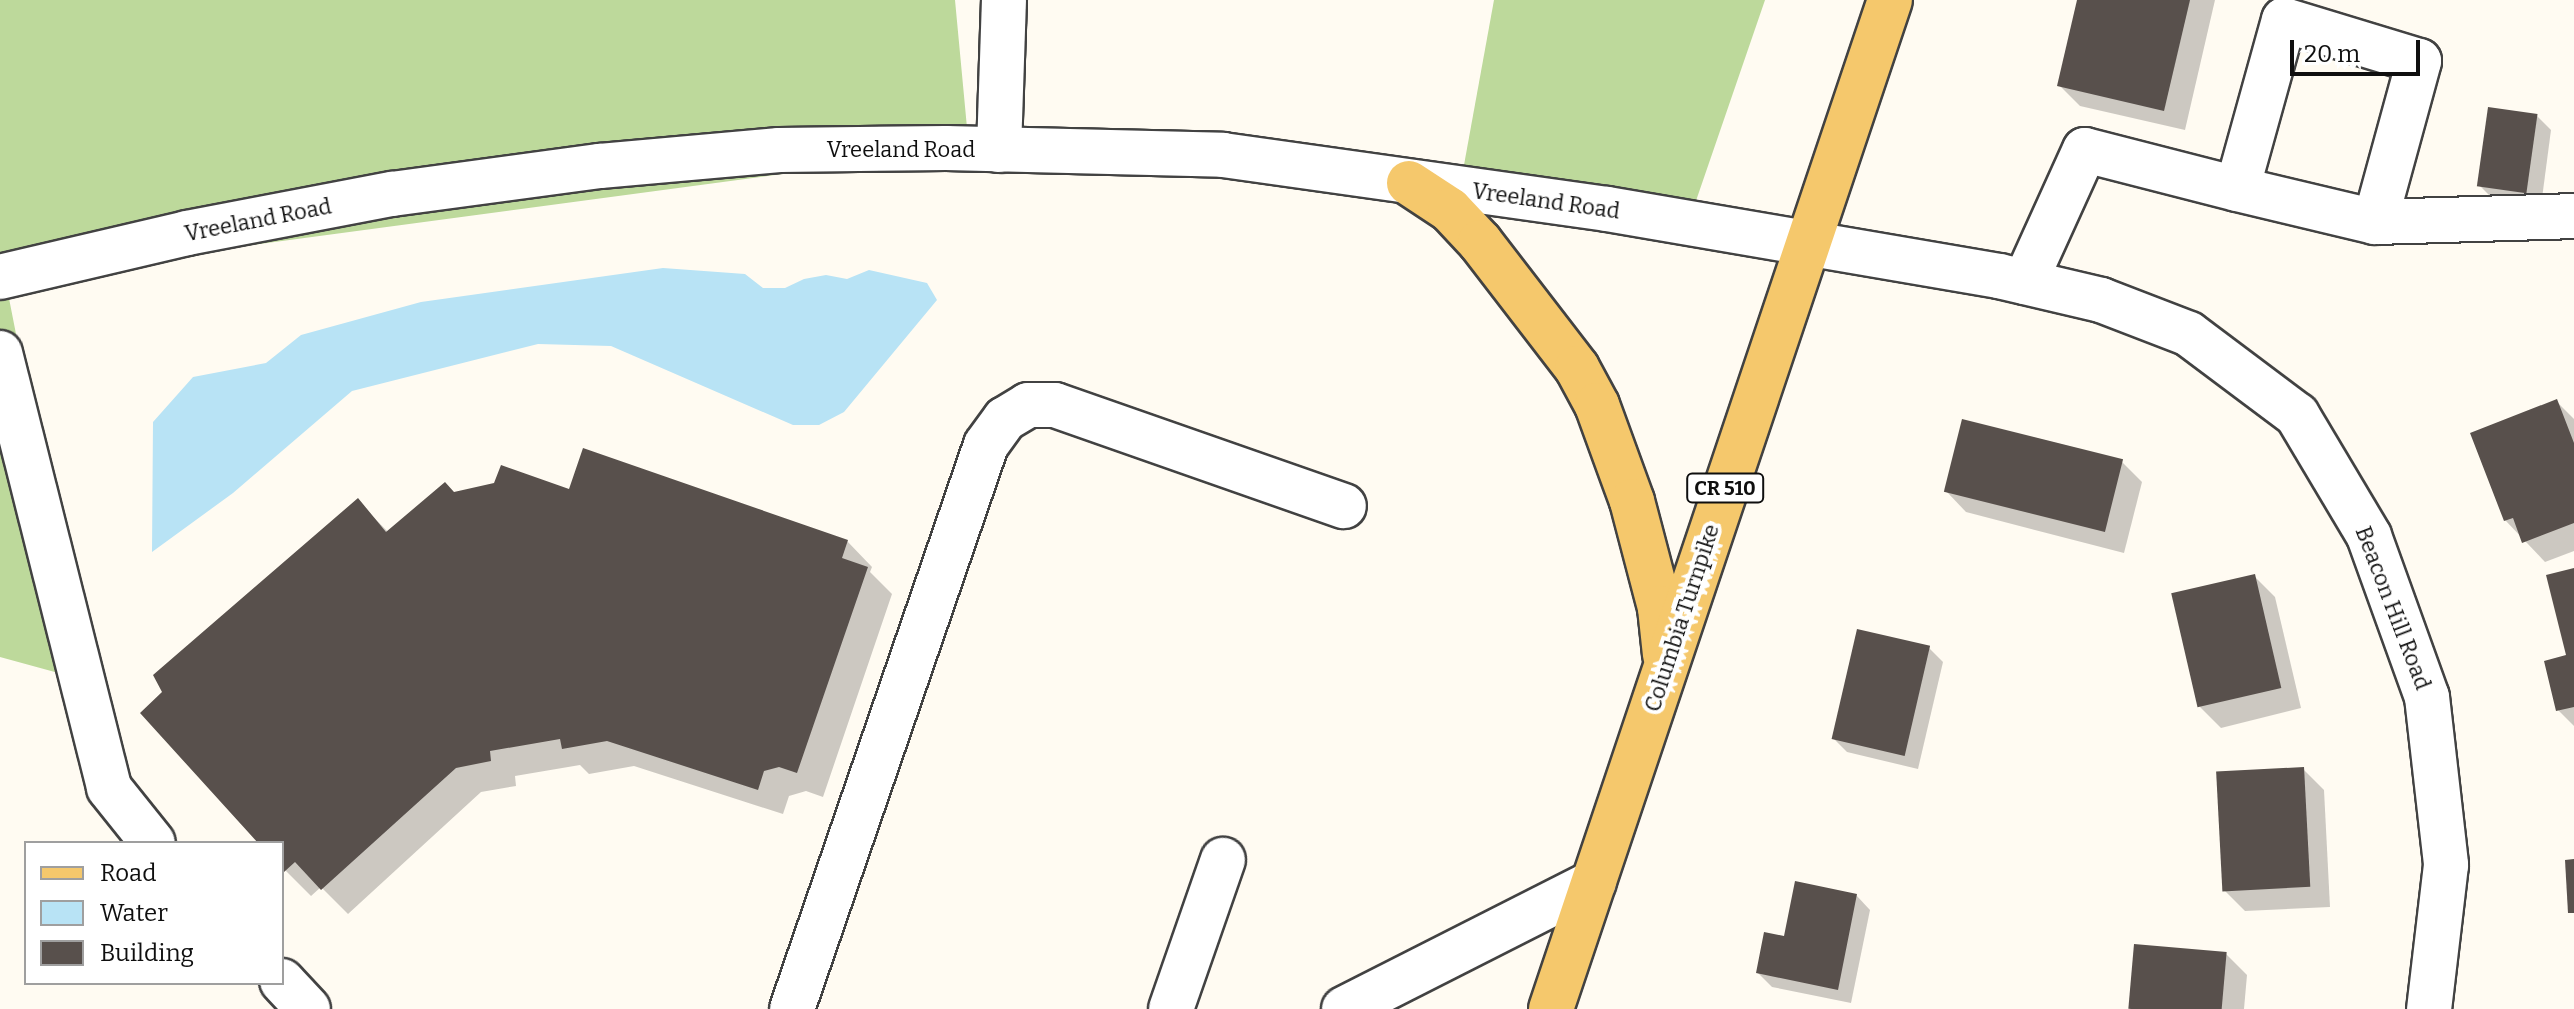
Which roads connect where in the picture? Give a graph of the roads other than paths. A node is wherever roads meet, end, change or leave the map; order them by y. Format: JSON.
{"nodes":[{"id":1,"x":1004,"y":0,"type":"edge"},
{"id":2,"x":1890,"y":0,"type":"edge"},
{"id":3,"x":999,"y":150,"type":"junction"},
{"id":4,"x":1409,"y":183,"type":"junction"},
{"id":5,"x":2237,"y":189,"type":"junction"},
{"id":6,"x":2574,"y":216,"type":"edge"},
{"id":7,"x":2375,"y":222,"type":"junction"},
{"id":8,"x":1807,"y":242,"type":"junction"},
{"id":9,"x":0,"y":277,"type":"edge"},
{"id":10,"x":2025,"y":282,"type":"junction"},
{"id":11,"x":0,"y":353,"type":"edge"},
{"id":12,"x":1344,"y":506,"type":"dead end"},
{"id":13,"x":1666,"y":664,"type":"junction"},
{"id":14,"x":151,"y":841,"type":"edge"},
{"id":15,"x":1223,"y":860,"type":"dead end"},
{"id":16,"x":1594,"y":882,"type":"junction"},
{"id":17,"x":284,"y":983,"type":"edge"},
{"id":18,"x":308,"y":1009,"type":"edge"},
{"id":19,"x":792,"y":1009,"type":"edge"},
{"id":20,"x":1171,"y":1009,"type":"edge"},
{"id":21,"x":1344,"y":1009,"type":"edge"},
{"id":22,"x":1551,"y":1009,"type":"edge"},
{"id":23,"x":2429,"y":1009,"type":"edge"}],
"edges":[{"from":1,"to":3,"type":"street"},
{"from":2,"to":8,"type":"main road","name":"Columbia Turnpike","number":"CR 510"},
{"from":3,"to":4,"type":"street","name":"Vreeland Road"},
{"from":3,"to":9,"type":"street","name":"Vreeland Road"},
{"from":4,"to":8,"type":"street","name":"Vreeland Road"},
{"from":4,"to":13,"type":"main road"},
{"from":5,"to":7,"type":"street"},
{"from":5,"to":7,"type":"street"},
{"from":5,"to":10,"type":"street"},
{"from":6,"to":7,"type":"street"},
{"from":8,"to":10,"type":"street","name":"Beacon Hill Road"},
{"from":8,"to":13,"type":"main road","name":"Columbia Turnpike","number":"CR 510"},
{"from":10,"to":23,"type":"street","name":"Beacon Hill Road"},
{"from":11,"to":14,"type":"street"},
{"from":12,"to":19,"type":"street"},
{"from":13,"to":16,"type":"main road","name":"Columbia Turnpike","number":"CR 510"},
{"from":15,"to":20,"type":"street"},
{"from":16,"to":21,"type":"street"},
{"from":16,"to":22,"type":"main road","name":"Columbia Turnpike","number":"CR 510"},
{"from":17,"to":18,"type":"street"}]}
